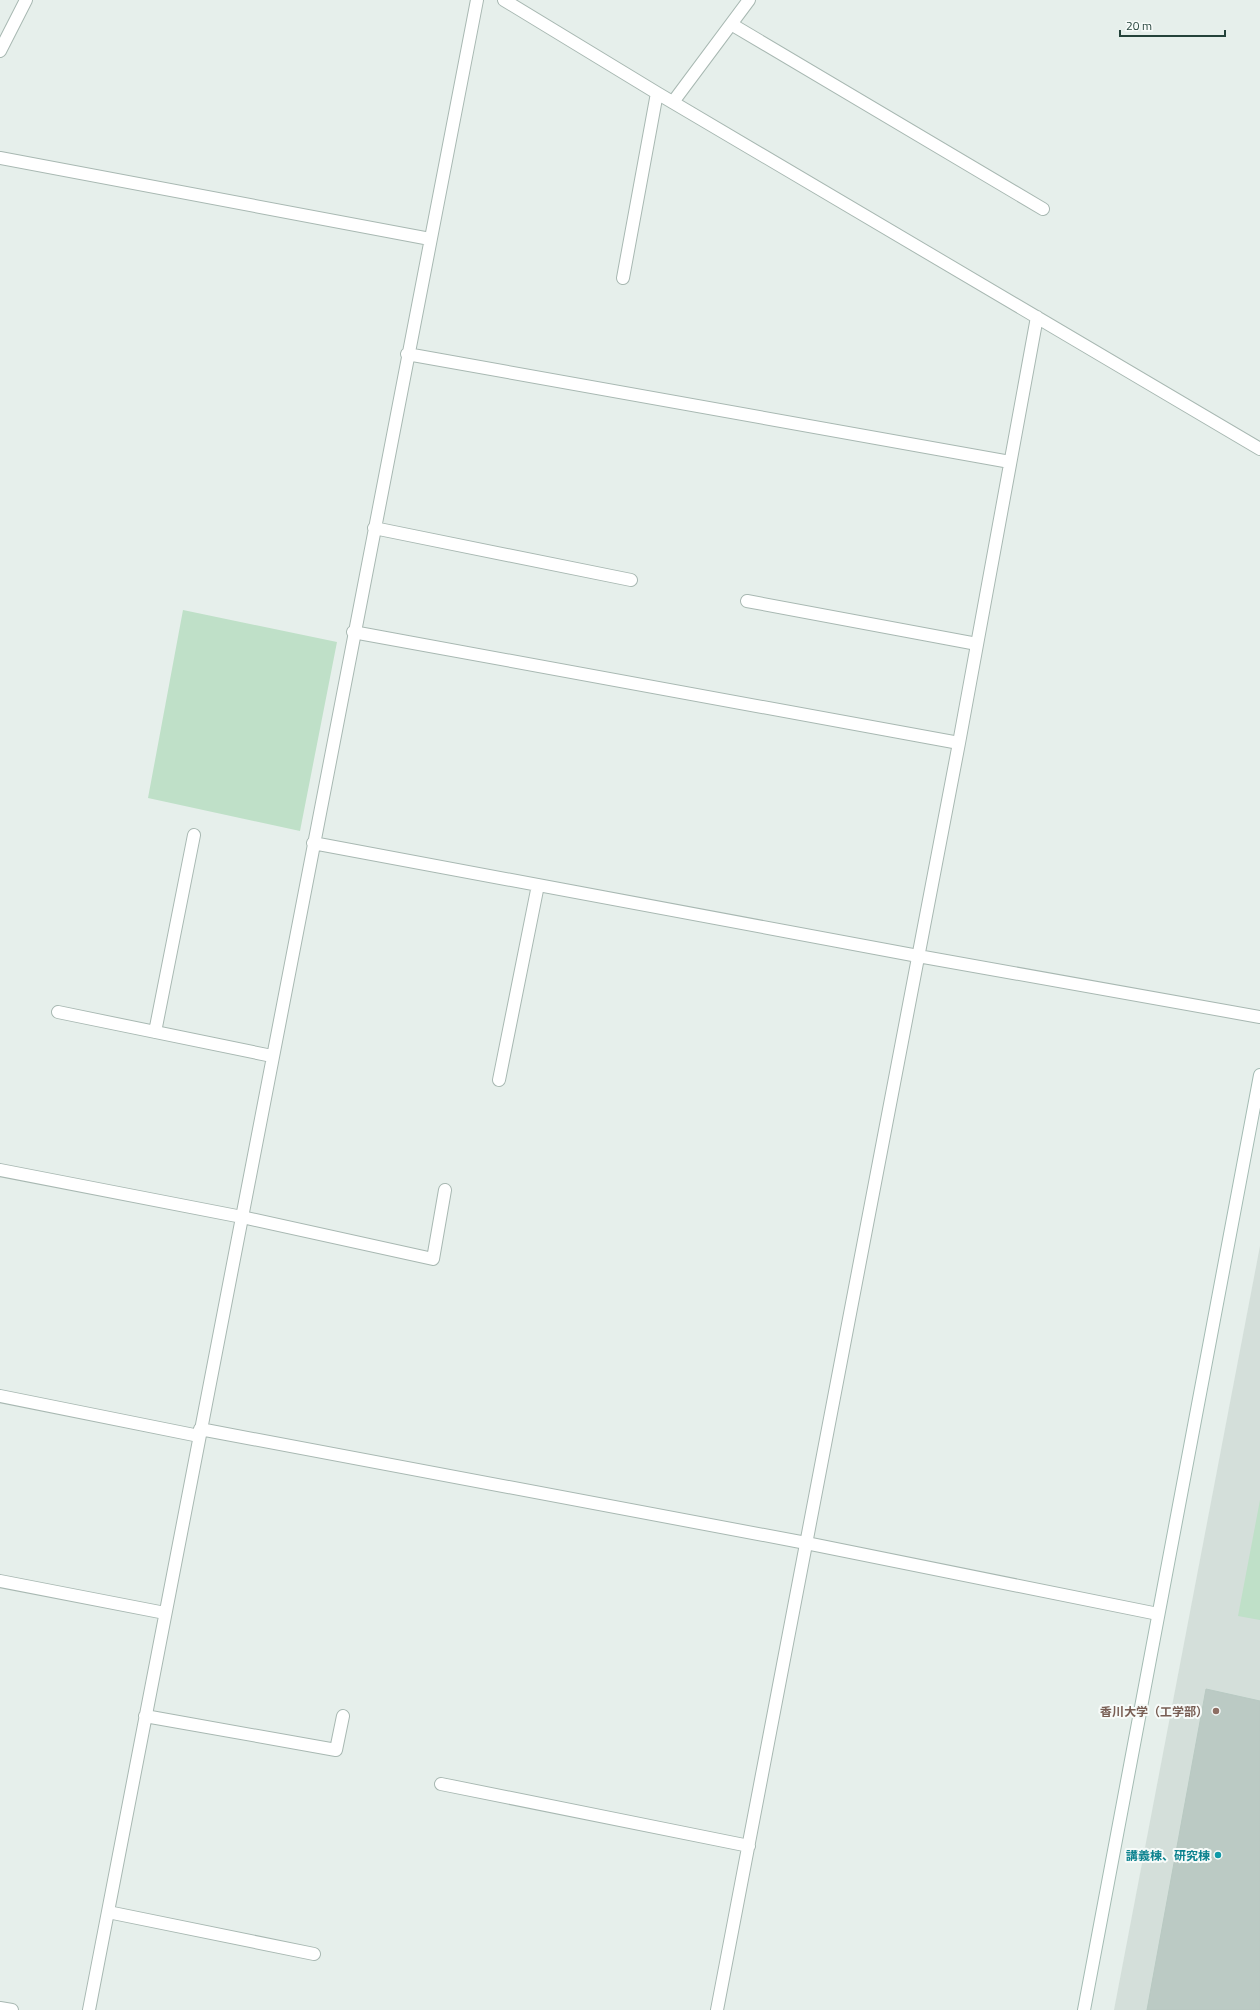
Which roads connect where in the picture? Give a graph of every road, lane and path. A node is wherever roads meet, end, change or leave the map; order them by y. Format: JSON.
{"nodes":[{"id":1,"x":26,"y":0,"type":"edge"},
{"id":2,"x":477,"y":0,"type":"edge"},
{"id":3,"x":504,"y":0,"type":"edge"},
{"id":4,"x":749,"y":0,"type":"edge"},
{"id":5,"x":731,"y":24,"type":"junction"},
{"id":6,"x":0,"y":51,"type":"edge"},
{"id":7,"x":657,"y":93,"type":"junction"},
{"id":8,"x":673,"y":102,"type":"junction"},
{"id":9,"x":0,"y":158,"type":"edge"},
{"id":10,"x":1043,"y":209,"type":"dead end"},
{"id":11,"x":430,"y":239,"type":"junction"},
{"id":12,"x":622,"y":278,"type":"dead end"},
{"id":13,"x":1037,"y":317,"type":"junction"},
{"id":14,"x":408,"y":354,"type":"junction"},
{"id":15,"x":1260,"y":449,"type":"edge"},
{"id":16,"x":1010,"y":462,"type":"junction"},
{"id":17,"x":374,"y":528,"type":"junction"},
{"id":18,"x":631,"y":580,"type":"dead end"},
{"id":19,"x":748,"y":601,"type":"dead end"},
{"id":20,"x":353,"y":632,"type":"junction"},
{"id":21,"x":977,"y":644,"type":"junction"},
{"id":22,"x":959,"y":743,"type":"junction"},
{"id":23,"x":194,"y":835,"type":"dead end"},
{"id":24,"x":313,"y":843,"type":"junction"},
{"id":25,"x":538,"y":885,"type":"junction"},
{"id":26,"x":918,"y":956,"type":"junction"},
{"id":27,"x":58,"y":1012,"type":"dead end"},
{"id":28,"x":1260,"y":1017,"type":"edge"},
{"id":29,"x":155,"y":1032,"type":"junction"},
{"id":30,"x":272,"y":1056,"type":"junction"},
{"id":31,"x":1260,"y":1075,"type":"edge"},
{"id":32,"x":499,"y":1080,"type":"dead end"},
{"id":33,"x":0,"y":1170,"type":"edge"},
{"id":34,"x":446,"y":1190,"type":"dead end"},
{"id":35,"x":242,"y":1217,"type":"junction"},
{"id":36,"x":0,"y":1396,"type":"edge"},
{"id":37,"x":200,"y":1432,"type":"junction"},
{"id":38,"x":806,"y":1543,"type":"junction"},
{"id":39,"x":0,"y":1581,"type":"edge"},
{"id":40,"x":165,"y":1614,"type":"junction"},
{"id":41,"x":1158,"y":1614,"type":"junction"},
{"id":42,"x":145,"y":1716,"type":"junction"},
{"id":43,"x":343,"y":1716,"type":"dead end"},
{"id":44,"x":441,"y":1784,"type":"dead end"},
{"id":45,"x":749,"y":1846,"type":"junction"},
{"id":46,"x":108,"y":1912,"type":"junction"},
{"id":47,"x":314,"y":1954,"type":"dead end"},
{"id":48,"x":0,"y":2008,"type":"edge"},
{"id":49,"x":12,"y":2010,"type":"edge"},
{"id":50,"x":89,"y":2010,"type":"edge"},
{"id":51,"x":717,"y":2010,"type":"edge"},
{"id":52,"x":1084,"y":2010,"type":"edge"}],
"edges":[{"from":1,"to":6,"type":"street"},
{"from":2,"to":11,"type":"street"},
{"from":3,"to":7,"type":"street"},
{"from":4,"to":5,"type":"street"},
{"from":5,"to":8,"type":"street"},
{"from":5,"to":10,"type":"street"},
{"from":7,"to":8,"type":"street"},
{"from":7,"to":12,"type":"street"},
{"from":8,"to":13,"type":"street"},
{"from":9,"to":11,"type":"street"},
{"from":11,"to":14,"type":"street"},
{"from":13,"to":15,"type":"street"},
{"from":13,"to":16,"type":"street"},
{"from":14,"to":16,"type":"street"},
{"from":14,"to":17,"type":"street"},
{"from":16,"to":21,"type":"street"},
{"from":17,"to":18,"type":"street"},
{"from":17,"to":20,"type":"street"},
{"from":19,"to":21,"type":"street"},
{"from":20,"to":22,"type":"street"},
{"from":20,"to":24,"type":"street"},
{"from":21,"to":22,"type":"street"},
{"from":22,"to":26,"type":"street"},
{"from":23,"to":29,"type":"street"},
{"from":24,"to":25,"type":"street"},
{"from":24,"to":30,"type":"street"},
{"from":25,"to":26,"type":"street"},
{"from":25,"to":32,"type":"street"},
{"from":26,"to":28,"type":"street"},
{"from":26,"to":38,"type":"street"},
{"from":27,"to":29,"type":"street"},
{"from":29,"to":30,"type":"street"},
{"from":30,"to":35,"type":"street"},
{"from":31,"to":41,"type":"street"},
{"from":33,"to":35,"type":"street"},
{"from":34,"to":35,"type":"street"},
{"from":35,"to":37,"type":"street"},
{"from":36,"to":37,"type":"street"},
{"from":37,"to":38,"type":"street"},
{"from":37,"to":40,"type":"street"},
{"from":38,"to":41,"type":"street"},
{"from":38,"to":45,"type":"street"},
{"from":39,"to":40,"type":"street"},
{"from":40,"to":42,"type":"street"},
{"from":41,"to":52,"type":"street"},
{"from":42,"to":43,"type":"street"},
{"from":42,"to":46,"type":"street"},
{"from":44,"to":45,"type":"street"},
{"from":45,"to":51,"type":"street"},
{"from":46,"to":47,"type":"street"},
{"from":46,"to":50,"type":"street"},
{"from":48,"to":49,"type":"street"}]}
